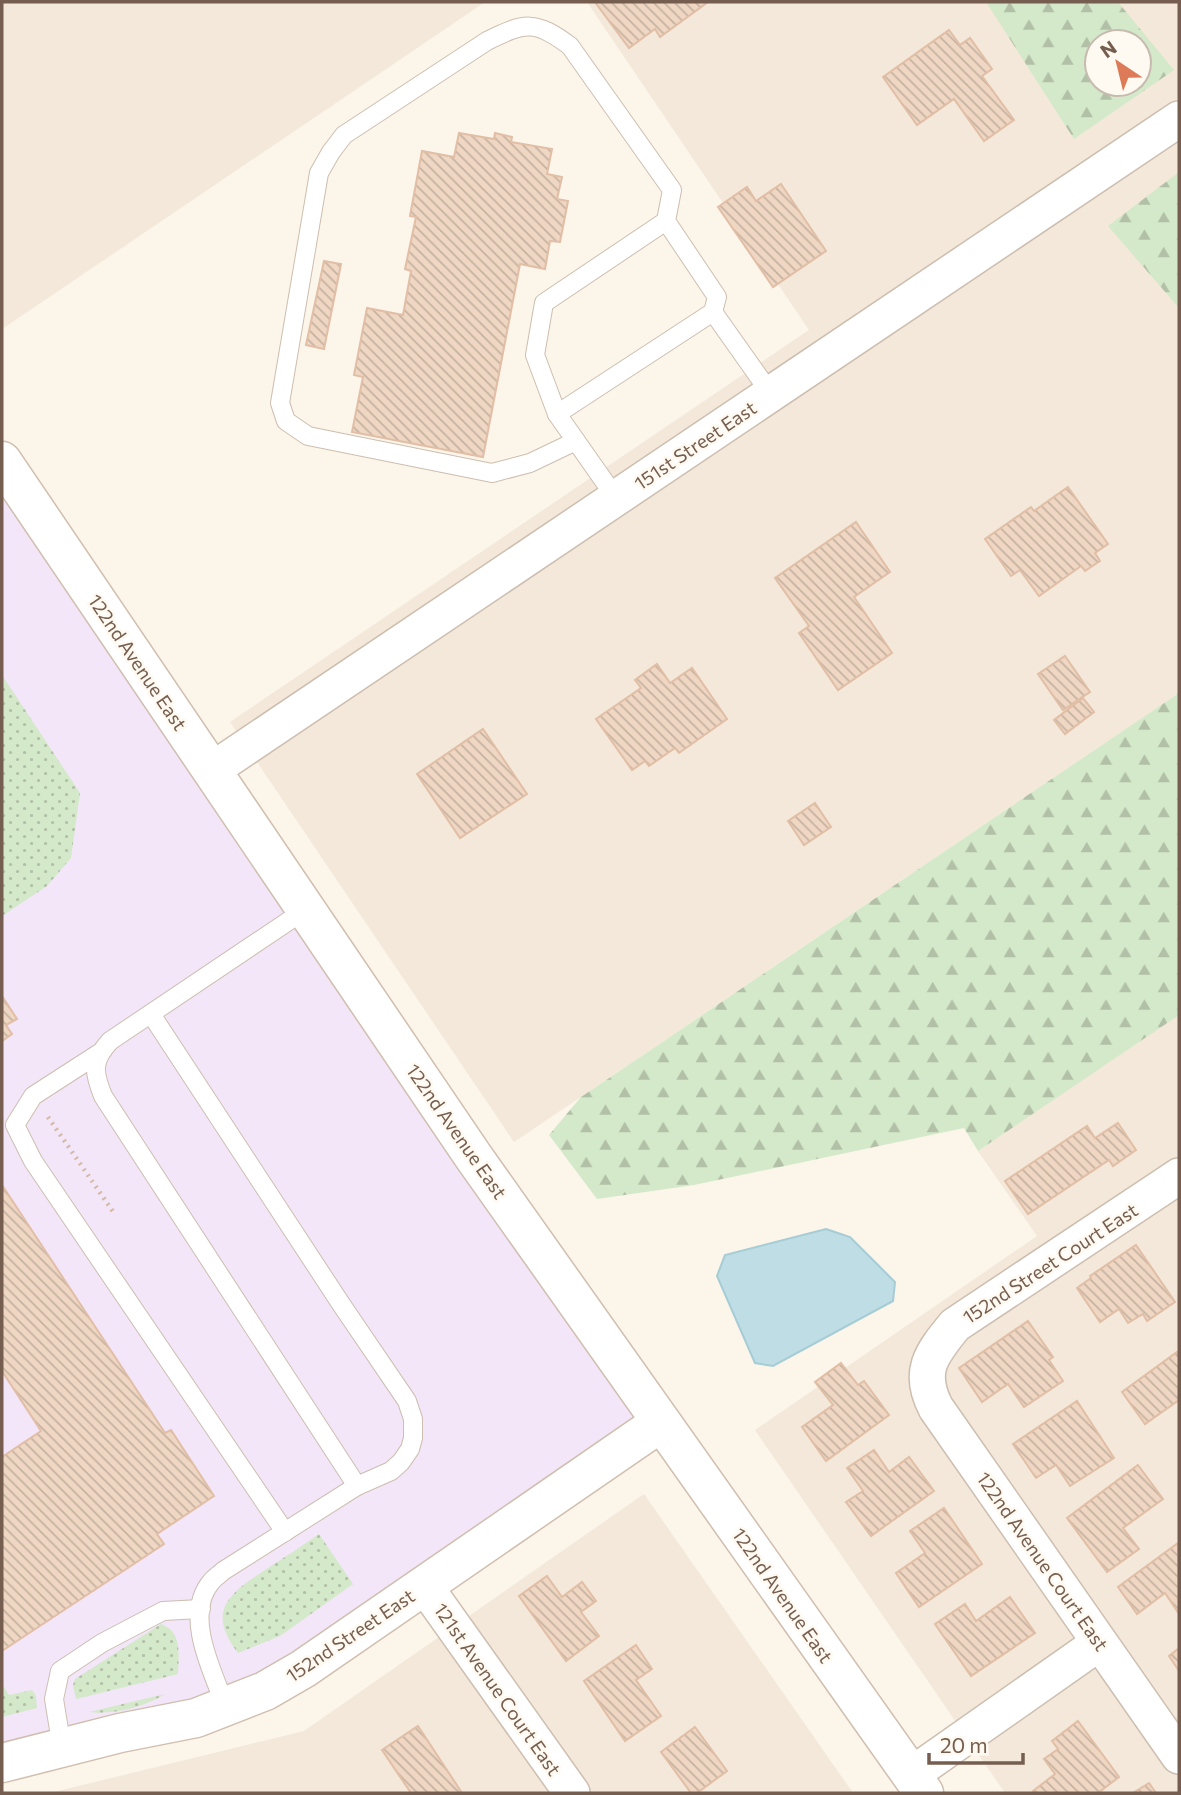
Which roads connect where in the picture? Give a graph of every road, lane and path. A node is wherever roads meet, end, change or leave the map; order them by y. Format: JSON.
{"nodes":[{"id":1,"x":1179,"y":119,"type":"edge"},
{"id":2,"x":666,"y":221,"type":"junction"},
{"id":3,"x":713,"y":312,"type":"junction"},
{"id":4,"x":771,"y":394,"type":"junction"},
{"id":5,"x":557,"y":414,"type":"junction"},
{"id":6,"x":576,"y":442,"type":"junction"},
{"id":7,"x":2,"y":461,"type":"edge"},
{"id":8,"x":617,"y":498,"type":"junction"},
{"id":9,"x":212,"y":770,"type":"junction"},
{"id":10,"x":305,"y":910,"type":"junction"},
{"id":11,"x":151,"y":1014,"type":"junction"},
{"id":12,"x":98,"y":1054,"type":"junction"},
{"id":13,"x":42,"y":1107,"type":"dead end"},
{"id":14,"x":1174,"y":1192,"type":"edge"},
{"id":15,"x":114,"y":1213,"type":"dead end"},
{"id":16,"x":929,"y":1360,"type":"joint"},
{"id":17,"x":660,"y":1423,"type":"junction"},
{"id":18,"x":357,"y":1486,"type":"junction"},
{"id":19,"x":285,"y":1532,"type":"junction"},
{"id":20,"x":424,"y":1585,"type":"junction"},
{"id":21,"x":201,"y":1609,"type":"junction"},
{"id":22,"x":1099,"y":1643,"type":"junction"},
{"id":23,"x":226,"y":1707,"type":"junction"},
{"id":24,"x":62,"y":1748,"type":"junction"},
{"id":25,"x":1179,"y":1756,"type":"edge"},
{"id":26,"x":2,"y":1763,"type":"edge"},
{"id":27,"x":917,"y":1784,"type":"edge"},
{"id":28,"x":572,"y":1793,"type":"edge"}],
"edges":[{"from":1,"to":4,"type":"street","name":"151st Street East"},
{"from":2,"to":3,"type":"lane"},
{"from":2,"to":5,"type":"lane"},
{"from":2,"to":6,"type":"lane"},
{"from":3,"to":4,"type":"lane"},
{"from":3,"to":5,"type":"lane"},
{"from":4,"to":8,"type":"street","name":"151st Street East"},
{"from":5,"to":6,"type":"lane"},
{"from":6,"to":8,"type":"lane"},
{"from":7,"to":9,"type":"main road","name":"122nd Avenue East"},
{"from":8,"to":9,"type":"street","name":"151st Street East"},
{"from":9,"to":10,"type":"main road","name":"122nd Avenue East"},
{"from":10,"to":11,"type":"lane"},
{"from":10,"to":17,"type":"main road","name":"122nd Avenue East"},
{"from":11,"to":12,"type":"lane"},
{"from":11,"to":18,"type":"lane"},
{"from":12,"to":18,"type":"lane"},
{"from":12,"to":19,"type":"lane"},
{"from":13,"to":15,"type":"path"},
{"from":14,"to":16,"type":"street","name":"152nd Street Court East"},
{"from":16,"to":22,"type":"street","name":"122nd Avenue Court East"},
{"from":17,"to":20,"type":"main road","name":"152nd Street East"},
{"from":17,"to":27,"type":"main road","name":"122nd Avenue East"},
{"from":18,"to":19,"type":"lane"},
{"from":19,"to":21,"type":"lane"},
{"from":20,"to":23,"type":"main road","name":"152nd Street East"},
{"from":20,"to":28,"type":"street","name":"121st Avenue Court East"},
{"from":21,"to":23,"type":"lane"},
{"from":21,"to":24,"type":"lane"},
{"from":22,"to":25,"type":"street","name":"122nd Avenue Court East"},
{"from":22,"to":27,"type":"street"},
{"from":23,"to":24,"type":"main road","name":"152nd Street East"},
{"from":24,"to":26,"type":"main road","name":"152nd Street East"}]}
